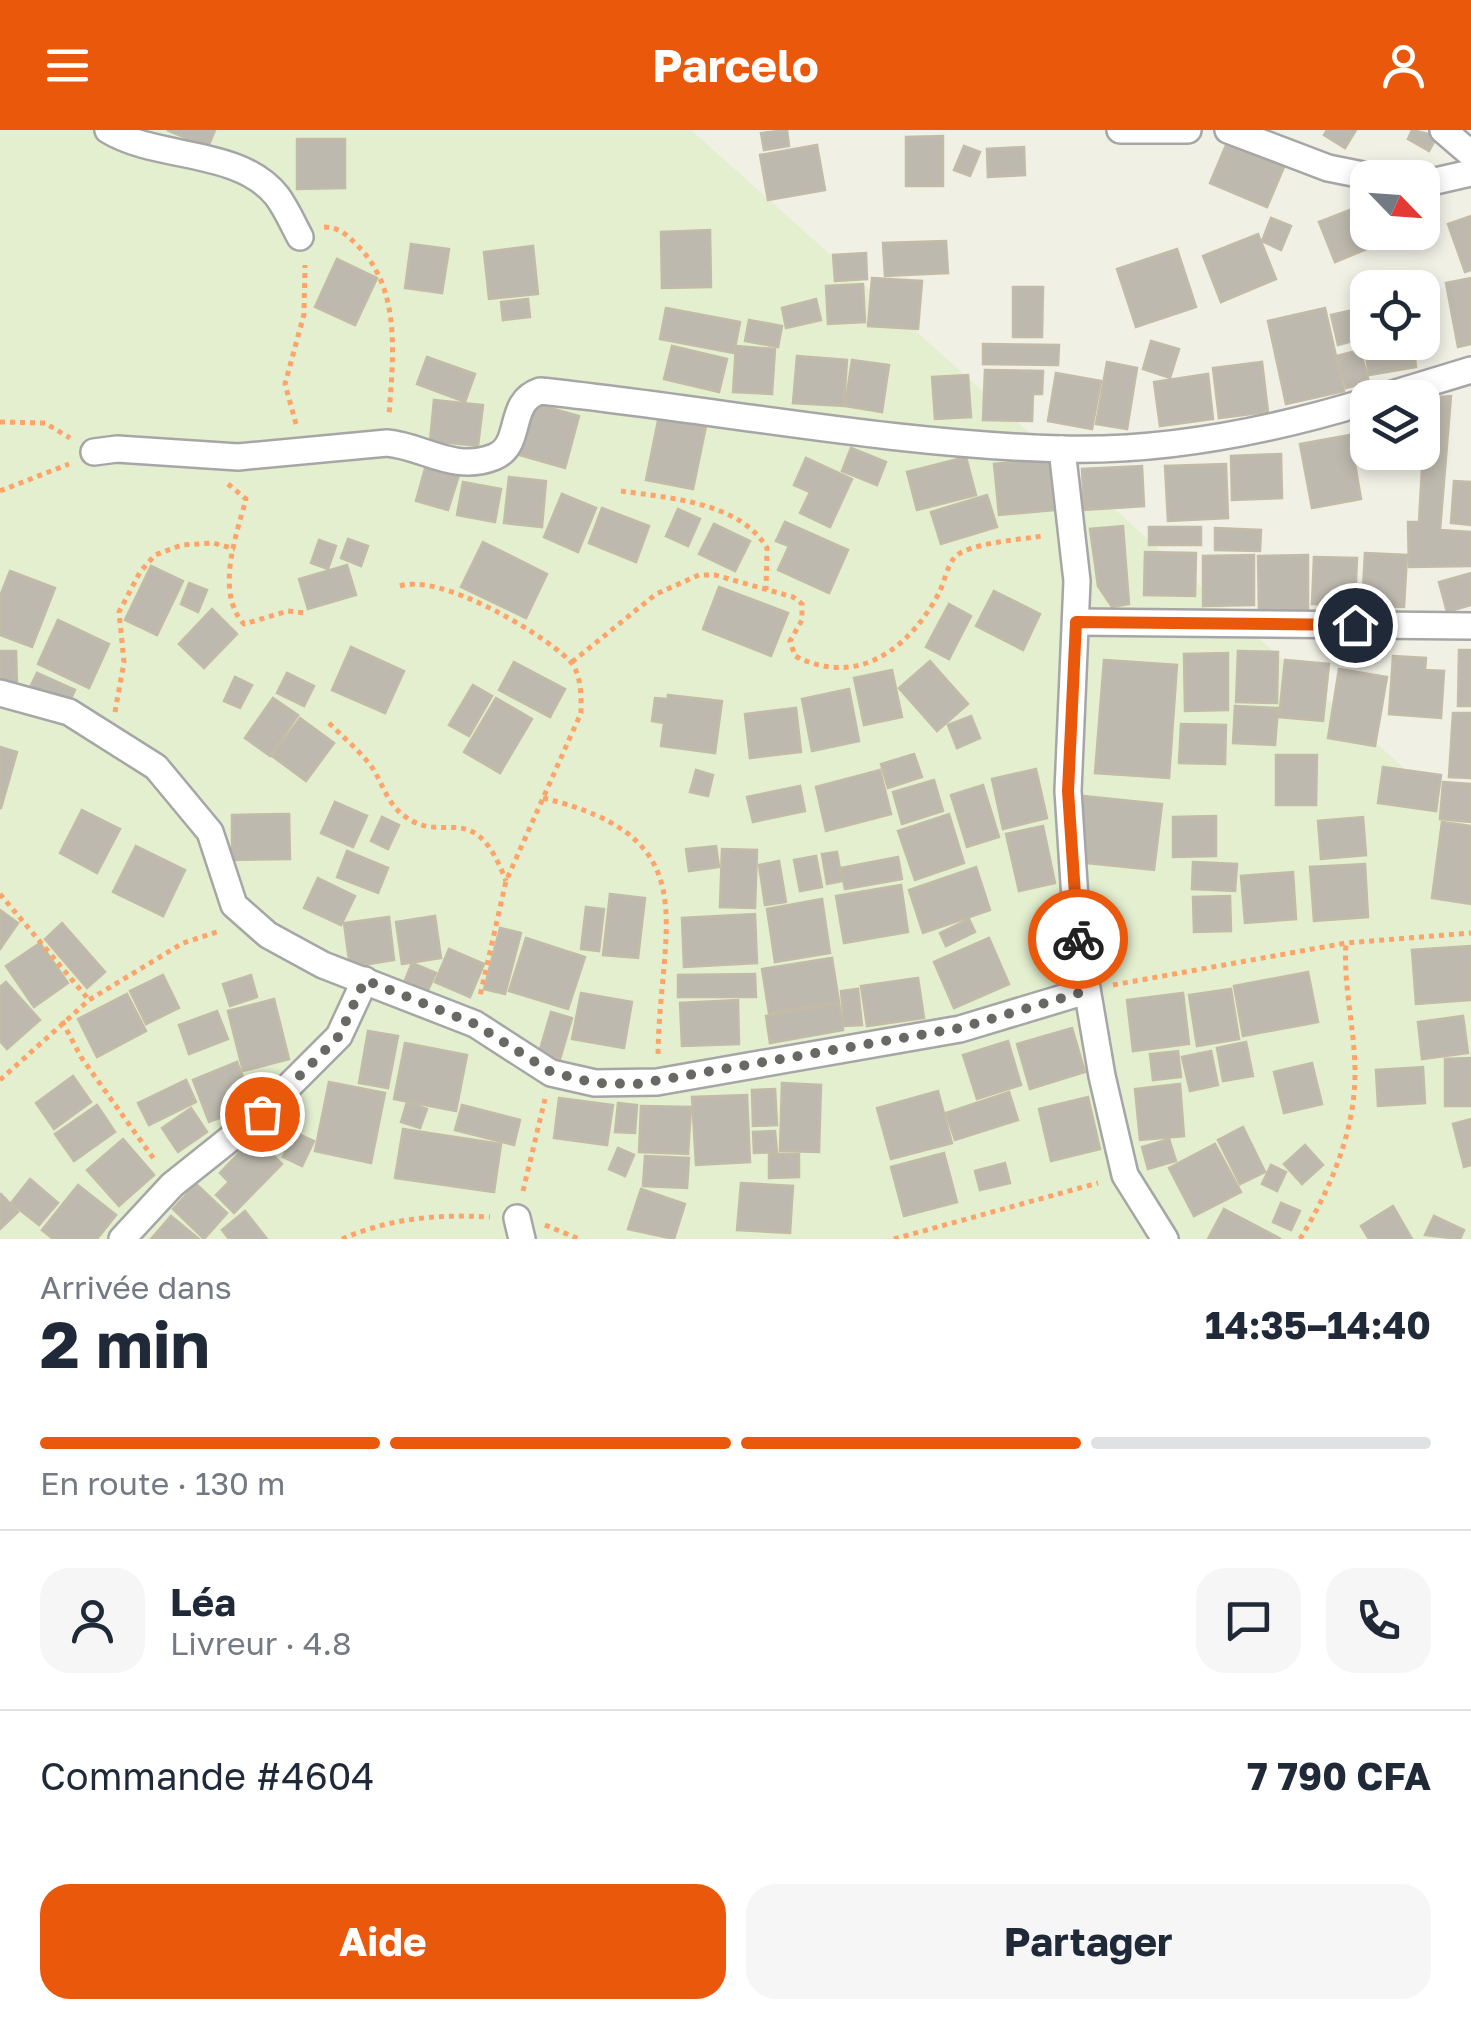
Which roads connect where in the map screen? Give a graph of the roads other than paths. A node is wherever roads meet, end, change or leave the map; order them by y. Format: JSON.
{"nodes":[{"id":1,"x":108,"y":130,"type":"edge"},
{"id":2,"x":1120,"y":130,"type":"edge"},
{"id":3,"x":1188,"y":130,"type":"edge"},
{"id":4,"x":1228,"y":130,"type":"edge"},
{"id":5,"x":1443,"y":130,"type":"edge"},
{"id":6,"x":1471,"y":154,"type":"edge"},
{"id":7,"x":1350,"y":172,"type":"edge"},
{"id":8,"x":1471,"y":173,"type":"edge"},
{"id":9,"x":1440,"y":180,"type":"edge"},
{"id":10,"x":300,"y":238,"type":"road end"},
{"id":11,"x":1471,"y":370,"type":"edge"},
{"id":12,"x":1438,"y":380,"type":"edge"},
{"id":13,"x":1350,"y":407,"type":"edge"},
{"id":14,"x":1062,"y":449,"type":"junction"},
{"id":15,"x":94,"y":452,"type":"road end"},
{"id":16,"x":1076,"y":622,"type":"junction"},
{"id":17,"x":1471,"y":626,"type":"edge"},
{"id":18,"x":0,"y":693,"type":"edge"},
{"id":19,"x":365,"y":980,"type":"junction"},
{"id":20,"x":1086,"y":991,"type":"junction"},
{"id":21,"x":122,"y":1239,"type":"edge"},
{"id":22,"x":1165,"y":1239,"type":"edge"}],
"edges":[{"from":1,"to":10,"type":"street"},
{"from":2,"to":3,"type":"street"},
{"from":4,"to":7,"type":"street"},
{"from":5,"to":6,"type":"street"},
{"from":8,"to":9,"type":"street"},
{"from":11,"to":12,"type":"street"},
{"from":13,"to":14,"type":"street"},
{"from":14,"to":15,"type":"street"},
{"from":14,"to":16,"type":"street"},
{"from":16,"to":17,"type":"street"},
{"from":16,"to":20,"type":"street"},
{"from":18,"to":19,"type":"street"},
{"from":19,"to":20,"type":"street"},
{"from":19,"to":21,"type":"street"},
{"from":20,"to":22,"type":"street"}]}
